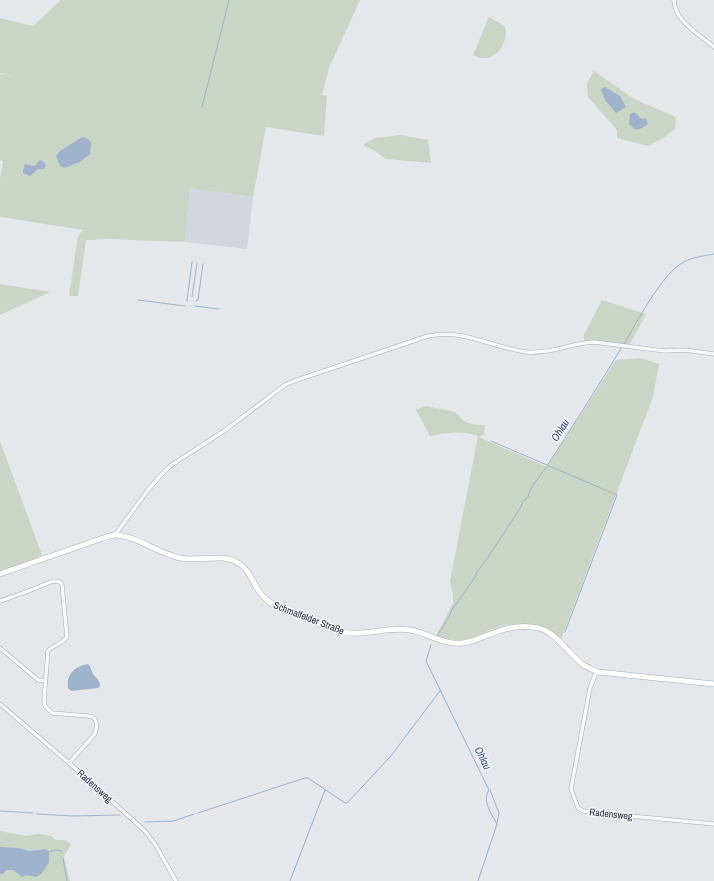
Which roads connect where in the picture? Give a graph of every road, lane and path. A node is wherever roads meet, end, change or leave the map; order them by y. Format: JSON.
{"nodes":[{"id":1,"x":674,"y":0,"type":"edge"},
{"id":2,"x":714,"y":47,"type":"edge"},
{"id":3,"x":714,"y":354,"type":"edge"},
{"id":4,"x":115,"y":535,"type":"junction"},
{"id":5,"x":0,"y":574,"type":"edge"},
{"id":6,"x":0,"y":601,"type":"edge"},
{"id":7,"x":0,"y":648,"type":"edge"},
{"id":8,"x":598,"y":672,"type":"junction"},
{"id":9,"x":45,"y":681,"type":"junction"},
{"id":10,"x":714,"y":684,"type":"edge"},
{"id":11,"x":0,"y":704,"type":"edge"},
{"id":12,"x":69,"y":763,"type":"junction"},
{"id":13,"x":714,"y":824,"type":"edge"},
{"id":14,"x":176,"y":881,"type":"edge"}],
"edges":[{"from":1,"to":2,"type":"street"},
{"from":3,"to":4,"type":"street"},
{"from":4,"to":5,"type":"main road"},
{"from":4,"to":8,"type":"main road","name":"Schmalfelder Straße"},
{"from":6,"to":9,"type":"street"},
{"from":7,"to":9,"type":"street"},
{"from":8,"to":10,"type":"main road","name":"Schmalfelder Straße"},
{"from":8,"to":13,"type":"street","name":"Radensweg"},
{"from":9,"to":12,"type":"street"},
{"from":11,"to":12,"type":"street","name":"Radensweg"},
{"from":12,"to":14,"type":"street","name":"Radensweg"}]}
